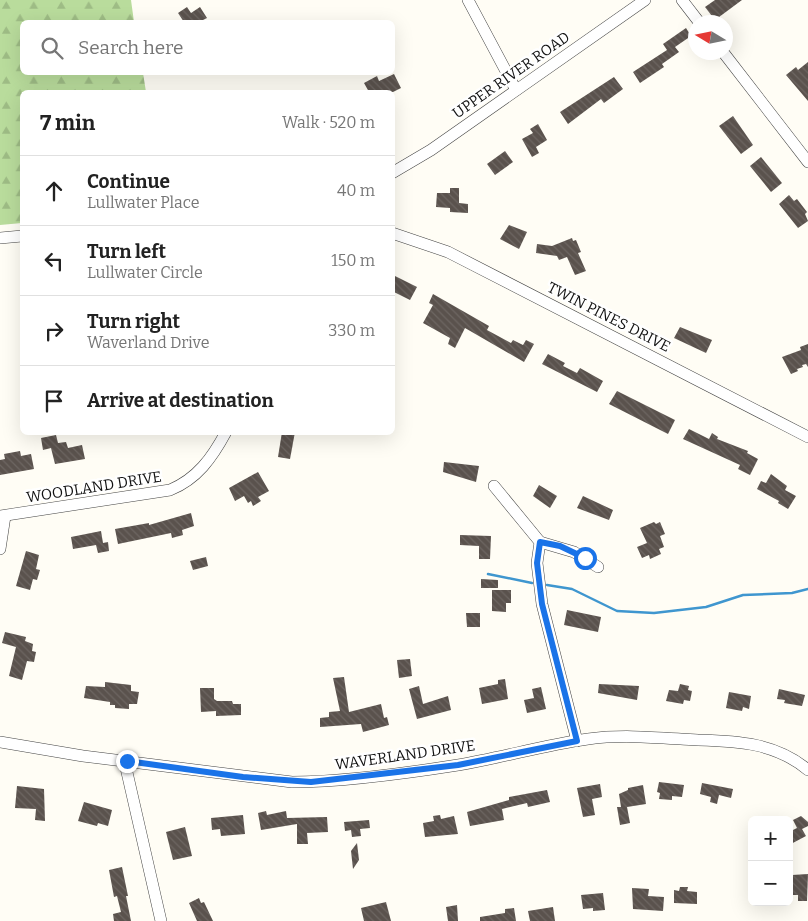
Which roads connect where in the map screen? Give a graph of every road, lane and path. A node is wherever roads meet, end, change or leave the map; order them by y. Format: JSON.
{"nodes":[{"id":1,"x":468,"y":0,"type":"edge"},
{"id":2,"x":645,"y":0,"type":"edge"},
{"id":3,"x":682,"y":0,"type":"edge"},
{"id":4,"x":694,"y":15,"type":"edge"},
{"id":5,"x":728,"y":60,"type":"edge"},
{"id":6,"x":516,"y":90,"type":"junction"},
{"id":7,"x":808,"y":162,"type":"edge"},
{"id":8,"x":395,"y":172,"type":"edge"},
{"id":9,"x":395,"y":234,"type":"edge"},
{"id":10,"x":20,"y":236,"type":"edge"},
{"id":11,"x":0,"y":238,"type":"edge"},
{"id":12,"x":224,"y":435,"type":"edge"},
{"id":13,"x":808,"y":437,"type":"edge"},
{"id":14,"x":494,"y":486,"type":"dead end"},
{"id":15,"x":3,"y":516,"type":"edge"},
{"id":16,"x":540,"y":542,"type":"junction"},
{"id":17,"x":0,"y":549,"type":"edge"},
{"id":18,"x":598,"y":567,"type":"dead end"},
{"id":19,"x":577,"y":741,"type":"junction"},
{"id":20,"x":0,"y":742,"type":"edge"},
{"id":21,"x":127,"y":761,"type":"junction"},
{"id":22,"x":808,"y":770,"type":"edge"},
{"id":23,"x":161,"y":921,"type":"edge"}],
"edges":[{"from":1,"to":6,"type":"street"},
{"from":2,"to":6,"type":"street","name":"UPPER RIVER ROAD"},
{"from":3,"to":4,"type":"street"},
{"from":5,"to":7,"type":"street"},
{"from":6,"to":8,"type":"street","name":"UPPER RIVER ROAD"},
{"from":9,"to":13,"type":"street","name":"TWIN PINES DRIVE"},
{"from":10,"to":11,"type":"street"},
{"from":12,"to":15,"type":"street","name":"WOODLAND DRIVE"},
{"from":14,"to":16,"type":"street"},
{"from":15,"to":17,"type":"street"},
{"from":16,"to":18,"type":"street"},
{"from":16,"to":19,"type":"street"},
{"from":19,"to":21,"type":"street","name":"WAVERLAND DRIVE"},
{"from":19,"to":22,"type":"street","name":"WAVERLAND DRIVE"},
{"from":20,"to":21,"type":"street","name":"WAVERLAND DRIVE"},
{"from":21,"to":23,"type":"street"}]}
